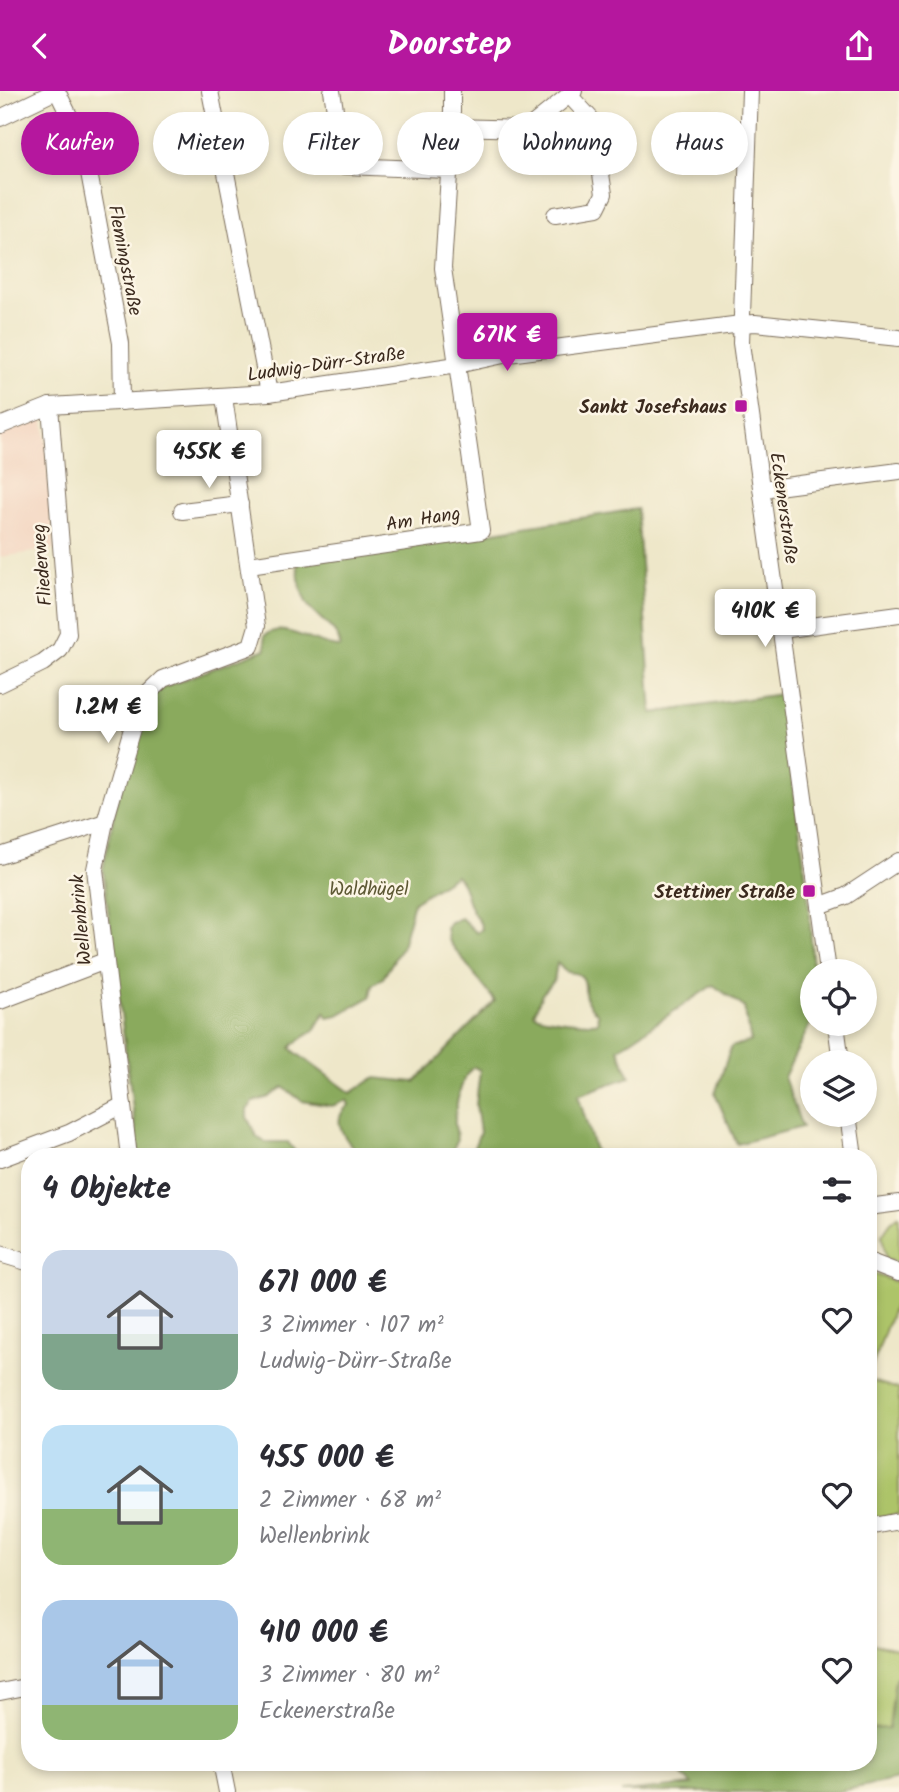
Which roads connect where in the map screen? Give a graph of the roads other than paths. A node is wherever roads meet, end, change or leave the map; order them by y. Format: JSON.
{"nodes":[{"id":1,"x":56,"y":91,"type":"edge"},
{"id":2,"x":210,"y":91,"type":"edge"},
{"id":3,"x":332,"y":91,"type":"edge"},
{"id":4,"x":452,"y":91,"type":"edge"},
{"id":5,"x":750,"y":91,"type":"edge"},
{"id":6,"x":571,"y":93,"type":"edge"},
{"id":7,"x":452,"y":112,"type":"edge"},
{"id":8,"x":0,"y":118,"type":"edge"},
{"id":9,"x":484,"y":128,"type":"edge"},
{"id":10,"x":397,"y":168,"type":"edge"},
{"id":11,"x":449,"y":175,"type":"edge"},
{"id":12,"x":555,"y":215,"type":"dead end"},
{"id":13,"x":741,"y":324,"type":"junction"},
{"id":14,"x":899,"y":338,"type":"edge"},
{"id":15,"x":457,"y":365,"type":"junction"},
{"id":16,"x":269,"y":393,"type":"junction"},
{"id":17,"x":224,"y":397,"type":"junction"},
{"id":18,"x":122,"y":402,"type":"junction"},
{"id":19,"x":50,"y":407,"type":"junction"},
{"id":20,"x":0,"y":426,"type":"edge"},
{"id":21,"x":899,"y":471,"type":"edge"},
{"id":22,"x":762,"y":489,"type":"junction"},
{"id":23,"x":240,"y":504,"type":"junction"},
{"id":24,"x":182,"y":512,"type":"dead end"},
{"id":25,"x":249,"y":565,"type":"junction"},
{"id":26,"x":899,"y":614,"type":"edge"},
{"id":27,"x":781,"y":630,"type":"junction"},
{"id":28,"x":0,"y":684,"type":"edge"},
{"id":29,"x":105,"y":822,"type":"junction"},
{"id":30,"x":0,"y":856,"type":"edge"},
{"id":31,"x":899,"y":860,"type":"edge"},
{"id":32,"x":819,"y":906,"type":"junction"},
{"id":33,"x":826,"y":959,"type":"edge"},
{"id":34,"x":105,"y":961,"type":"junction"},
{"id":35,"x":0,"y":1000,"type":"edge"},
{"id":36,"x":123,"y":1105,"type":"junction"},
{"id":37,"x":850,"y":1127,"type":"edge"},
{"id":38,"x":29,"y":1148,"type":"edge"},
{"id":39,"x":128,"y":1148,"type":"edge"},
{"id":40,"x":853,"y":1148,"type":"edge"},
{"id":41,"x":21,"y":1151,"type":"edge"},
{"id":42,"x":0,"y":1159,"type":"edge"},
{"id":43,"x":899,"y":1203,"type":"edge"},
{"id":44,"x":877,"y":1206,"type":"edge"},
{"id":45,"x":0,"y":1254,"type":"edge"},
{"id":46,"x":21,"y":1260,"type":"edge"},
{"id":47,"x":877,"y":1264,"type":"edge"},
{"id":48,"x":899,"y":1273,"type":"edge"},
{"id":49,"x":899,"y":1521,"type":"edge"},
{"id":50,"x":877,"y":1525,"type":"edge"},
{"id":51,"x":21,"y":1688,"type":"edge"},
{"id":52,"x":0,"y":1692,"type":"edge"},
{"id":53,"x":223,"y":1771,"type":"edge"},
{"id":54,"x":227,"y":1792,"type":"edge"}],
"edges":[{"from":1,"to":8,"type":"street"},
{"from":1,"to":18,"type":"street","name":"Flemingstraße"},
{"from":2,"to":16,"type":"street"},
{"from":3,"to":10,"type":"street"},
{"from":4,"to":7,"type":"street"},
{"from":5,"to":13,"type":"street","name":"Eckenerstraße"},
{"from":6,"to":9,"type":"street"},
{"from":6,"to":12,"type":"street"},
{"from":11,"to":15,"type":"street"},
{"from":13,"to":14,"type":"street","name":"Ludwig-Dürr-Straße"},
{"from":13,"to":15,"type":"street","name":"Ludwig-Dürr-Straße"},
{"from":13,"to":22,"type":"street","name":"Eckenerstraße"},
{"from":15,"to":16,"type":"street","name":"Ludwig-Dürr-Straße"},
{"from":15,"to":25,"type":"street","name":"Am Hang"},
{"from":16,"to":17,"type":"street","name":"Ludwig-Dürr-Straße"},
{"from":17,"to":18,"type":"street","name":"Ludwig-Dürr-Straße"},
{"from":17,"to":23,"type":"street","name":"Wellenbrink"},
{"from":18,"to":19,"type":"street","name":"Ludwig-Dürr-Straße"},
{"from":19,"to":20,"type":"street","name":"Ludwig-Dürr-Straße"},
{"from":19,"to":28,"type":"street","name":"Fliederweg"},
{"from":21,"to":22,"type":"street"},
{"from":22,"to":27,"type":"street","name":"Eckenerstraße"},
{"from":23,"to":24,"type":"street"},
{"from":23,"to":25,"type":"street","name":"Wellenbrink"},
{"from":25,"to":29,"type":"street","name":"Wellenbrink"},
{"from":26,"to":27,"type":"street"},
{"from":27,"to":32,"type":"street","name":"Eckenerstraße"},
{"from":29,"to":30,"type":"street"},
{"from":29,"to":34,"type":"street","name":"Wellenbrink"},
{"from":31,"to":32,"type":"street"},
{"from":32,"to":33,"type":"street","name":"Eckenerstraße"},
{"from":34,"to":35,"type":"street"},
{"from":34,"to":36,"type":"street","name":"Wellenbrink"},
{"from":36,"to":38,"type":"street"},
{"from":36,"to":39,"type":"street","name":"Wellenbrink"},
{"from":37,"to":40,"type":"street"},
{"from":41,"to":42,"type":"street"},
{"from":43,"to":44,"type":"street"},
{"from":45,"to":46,"type":"street"},
{"from":47,"to":48,"type":"street"},
{"from":49,"to":50,"type":"street"},
{"from":51,"to":52,"type":"street"},
{"from":53,"to":54,"type":"street"}]}
